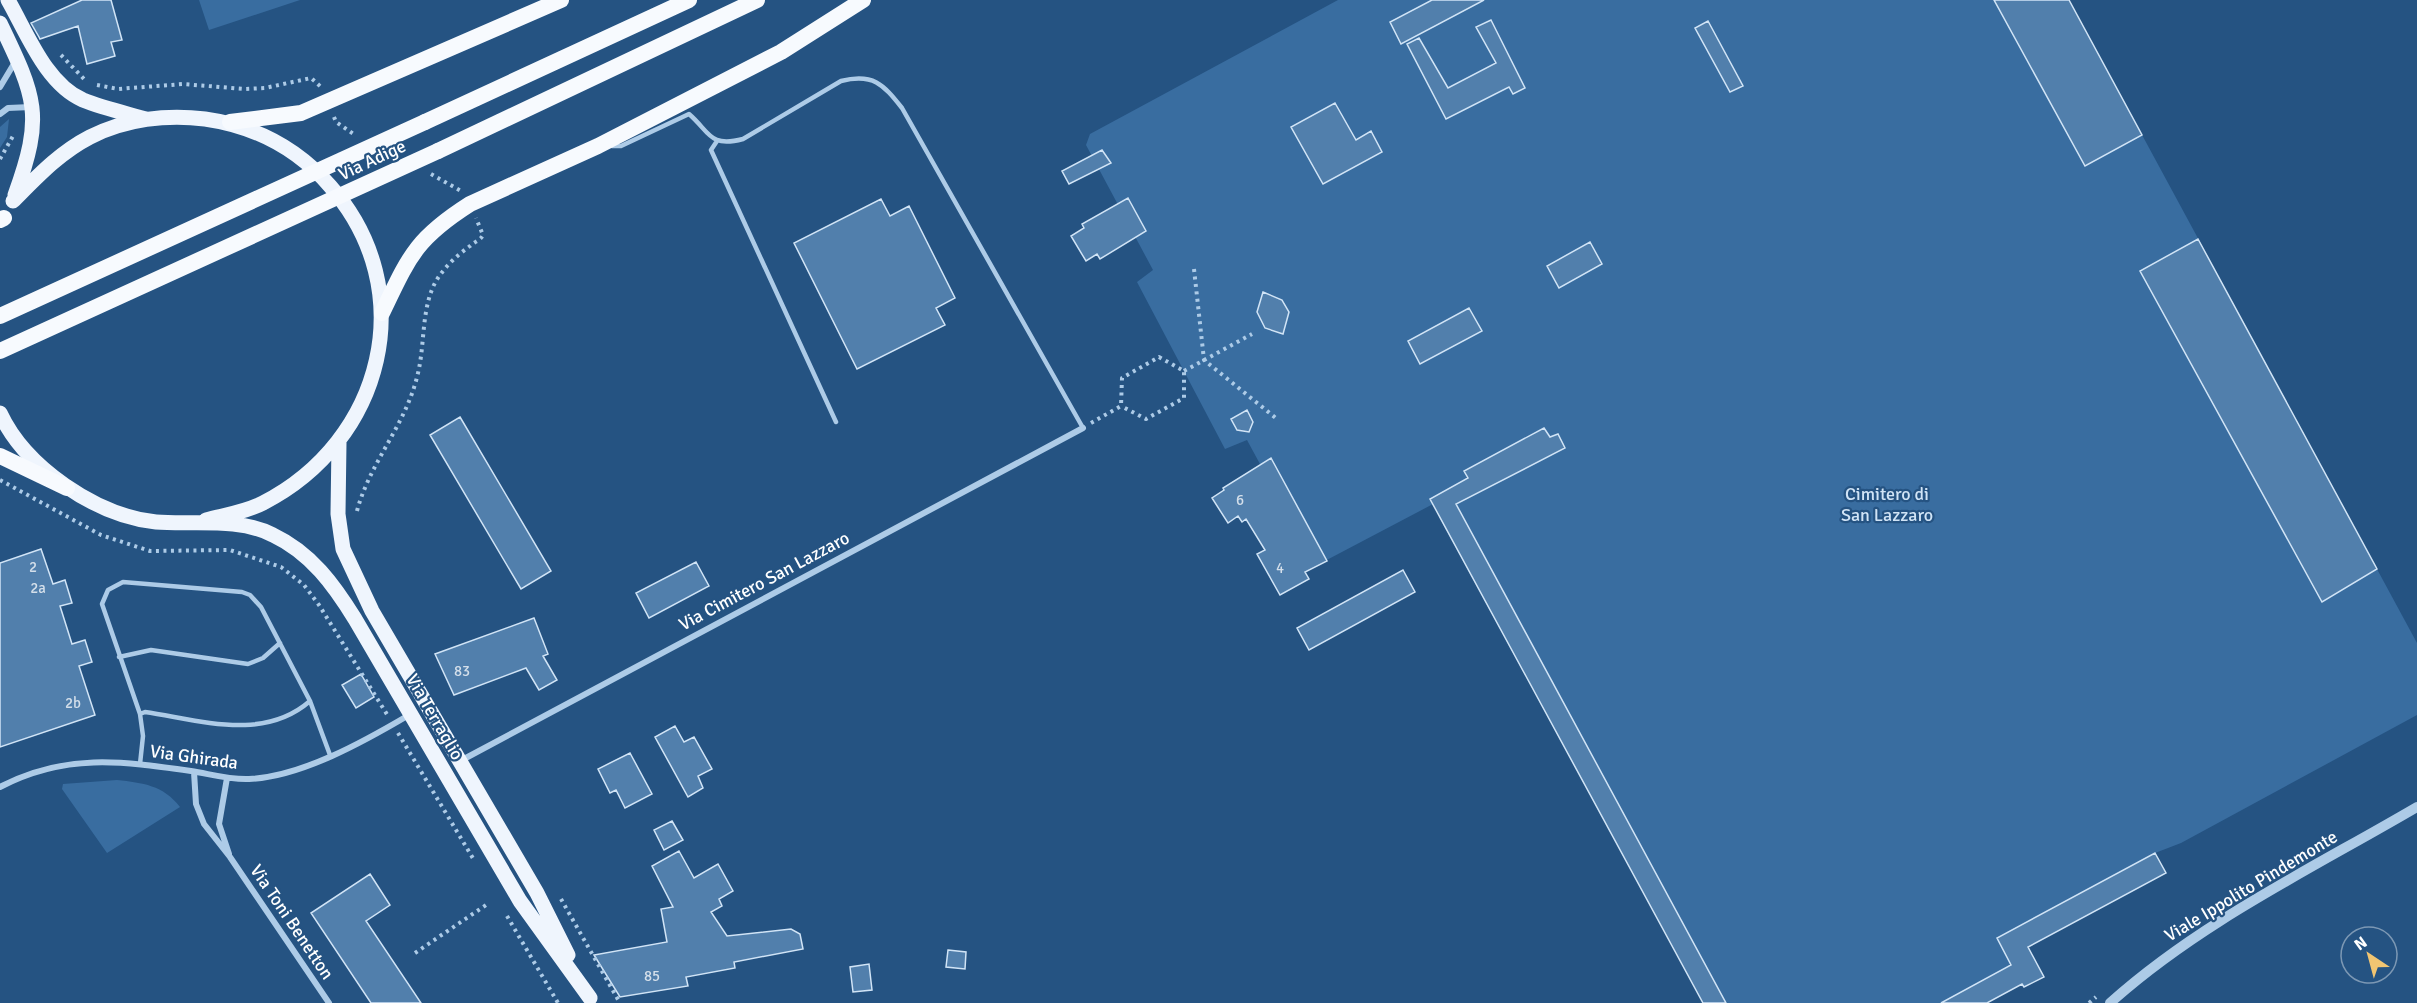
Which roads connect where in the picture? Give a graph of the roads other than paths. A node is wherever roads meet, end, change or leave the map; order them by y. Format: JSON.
{"nodes":[{"id":1,"x":8,"y":0,"type":"edge"},
{"id":2,"x":561,"y":0,"type":"edge"},
{"id":3,"x":689,"y":0,"type":"edge"},
{"id":4,"x":757,"y":0,"type":"edge"},
{"id":5,"x":863,"y":0,"type":"edge"},
{"id":6,"x":0,"y":23,"type":"edge"},
{"id":7,"x":17,"y":58,"type":"junction"},
{"id":8,"x":0,"y":87,"type":"edge"},
{"id":9,"x":33,"y":107,"type":"junction"},
{"id":10,"x":0,"y":114,"type":"edge"},
{"id":11,"x":146,"y":119,"type":"junction"},
{"id":12,"x":230,"y":122,"type":"junction"},
{"id":13,"x":717,"y":141,"type":"junction"},
{"id":14,"x":598,"y":146,"type":"junction"},
{"id":15,"x":13,"y":201,"type":"junction"},
{"id":16,"x":1,"y":221,"type":"edge"},
{"id":17,"x":382,"y":313,"type":"junction"},
{"id":18,"x":0,"y":316,"type":"edge"},
{"id":19,"x":0,"y":351,"type":"edge"},
{"id":20,"x":0,"y":413,"type":"edge"},
{"id":21,"x":836,"y":422,"type":"dead end"},
{"id":22,"x":1083,"y":428,"type":"joint"},
{"id":23,"x":339,"y":443,"type":"junction"},
{"id":24,"x":0,"y":456,"type":"edge"},
{"id":25,"x":67,"y":488,"type":"junction"},
{"id":26,"x":198,"y":522,"type":"junction"},
{"id":27,"x":280,"y":643,"type":"junction"},
{"id":28,"x":119,"y":657,"type":"junction"},
{"id":29,"x":310,"y":701,"type":"junction"},
{"id":30,"x":140,"y":714,"type":"junction"},
{"id":31,"x":410,"y":714,"type":"junction"},
{"id":32,"x":330,"y":755,"type":"junction"},
{"id":33,"x":460,"y":761,"type":"junction"},
{"id":34,"x":140,"y":764,"type":"junction"},
{"id":35,"x":194,"y":772,"type":"junction"},
{"id":36,"x":227,"y":778,"type":"junction"},
{"id":37,"x":0,"y":787,"type":"edge"},
{"id":38,"x":2417,"y":807,"type":"edge"},
{"id":39,"x":230,"y":857,"type":"junction"},
{"id":40,"x":591,"y":1000,"type":"edge"},
{"id":41,"x":328,"y":1003,"type":"edge"},
{"id":42,"x":2110,"y":1003,"type":"edge"}],
"edges":[{"from":1,"to":11,"type":"main road","name":"Via Terraglio"},
{"from":2,"to":12,"type":"highway"},
{"from":3,"to":18,"type":"highway","name":"Via Adige","bridge":true},
{"from":4,"to":19,"type":"highway","name":"Via Adige","bridge":true},
{"from":5,"to":14,"type":"highway"},
{"from":6,"to":7,"type":"main road","name":"Via Terraglio"},
{"from":7,"to":8,"type":"street"},
{"from":7,"to":9,"type":"main road","name":"Via Terraglio"},
{"from":9,"to":10,"type":"street"},
{"from":9,"to":15,"type":"main road","name":"Via Terraglio"},
{"from":11,"to":12,"type":"main road","name":"Via Terraglio"},
{"from":11,"to":15,"type":"main road","name":"Via Terraglio"},
{"from":12,"to":17,"type":"main road","name":"Via Terraglio"},
{"from":13,"to":14,"type":"lane"},
{"from":13,"to":21,"type":"lane"},
{"from":13,"to":22,"type":"lane"},
{"from":14,"to":17,"type":"highway"},
{"from":15,"to":16,"type":"main road","name":"Via Terraglio"},
{"from":17,"to":23,"type":"main road","name":"Via Terraglio"},
{"from":20,"to":25,"type":"main road","name":"Via Terraglio"},
{"from":22,"to":33,"type":"street","name":"Via Cimitero San Lazzaro"},
{"from":23,"to":26,"type":"main road","name":"Via Terraglio"},
{"from":23,"to":33,"type":"main road","name":"Via Terraglio"},
{"from":24,"to":25,"type":"highway"},
{"from":25,"to":26,"type":"main road","name":"Via Terraglio"},
{"from":26,"to":31,"type":"main road","name":"Via Terraglio"},
{"from":27,"to":28,"type":"lane"},
{"from":27,"to":28,"type":"lane"},
{"from":27,"to":29,"type":"lane"},
{"from":28,"to":30,"type":"lane"},
{"from":29,"to":30,"type":"lane"},
{"from":29,"to":32,"type":"lane"},
{"from":30,"to":34,"type":"lane"},
{"from":31,"to":32,"type":"street","name":"Via Ghirada"},
{"from":31,"to":40,"type":"main road","name":"Via Terraglio"},
{"from":32,"to":36,"type":"street","name":"Via Ghirada"},
{"from":33,"to":40,"type":"main road","name":"Via Terraglio"},
{"from":34,"to":35,"type":"street","name":"Via Ghirada"},
{"from":34,"to":37,"type":"street","name":"Via Ghirada"},
{"from":35,"to":36,"type":"street","name":"Via Ghirada"},
{"from":35,"to":39,"type":"street","name":"Via Toni Benetton"},
{"from":36,"to":39,"type":"street","name":"Via Toni Benetton"},
{"from":38,"to":42,"type":"street","name":"Viale Ippolito Pindemonte"},
{"from":39,"to":41,"type":"street","name":"Via Toni Benetton"}]}
